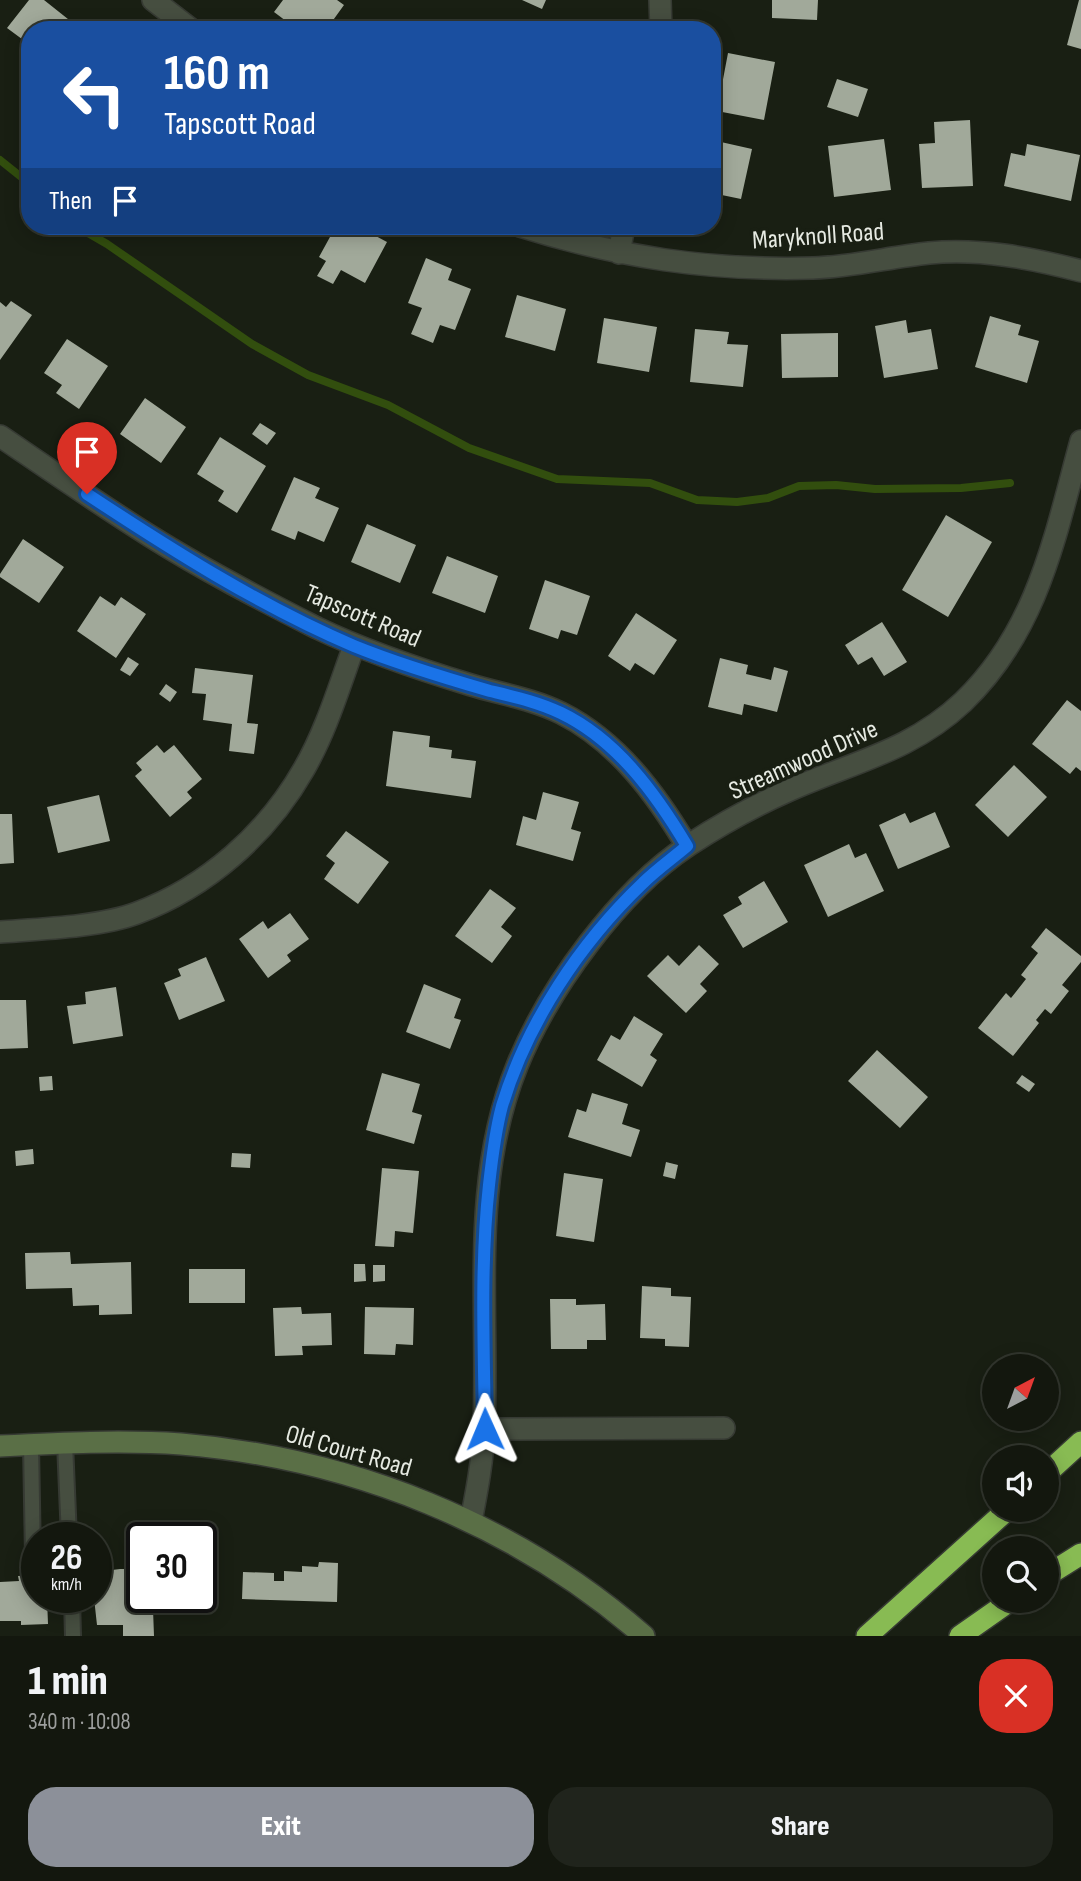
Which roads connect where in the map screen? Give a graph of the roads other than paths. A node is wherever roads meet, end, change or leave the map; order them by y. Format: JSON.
{"nodes":[{"id":1,"x":153,"y":0,"type":"edge"},
{"id":2,"x":660,"y":0,"type":"edge"},
{"id":3,"x":180,"y":21,"type":"edge"},
{"id":4,"x":661,"y":21,"type":"edge"},
{"id":5,"x":553,"y":235,"type":"edge"},
{"id":6,"x":622,"y":235,"type":"edge"},
{"id":7,"x":619,"y":253,"type":"junction"},
{"id":8,"x":1081,"y":271,"type":"edge"},
{"id":9,"x":0,"y":436,"type":"edge"},
{"id":10,"x":1081,"y":441,"type":"edge"},
{"id":11,"x":354,"y":646,"type":"junction"},
{"id":12,"x":687,"y":846,"type":"junction"},
{"id":13,"x":0,"y":932,"type":"edge"},
{"id":14,"x":724,"y":1428,"type":"dead end"},
{"id":15,"x":485,"y":1429,"type":"junction"},
{"id":16,"x":65,"y":1443,"type":"junction"},
{"id":17,"x":1081,"y":1443,"type":"edge"},
{"id":18,"x":31,"y":1445,"type":"junction"},
{"id":19,"x":0,"y":1446,"type":"edge"},
{"id":20,"x":1059,"y":1462,"type":"edge"},
{"id":21,"x":471,"y":1521,"type":"junction"},
{"id":22,"x":32,"y":1522,"type":"edge"},
{"id":23,"x":68,"y":1522,"type":"edge"},
{"id":24,"x":994,"y":1522,"type":"edge"},
{"id":25,"x":1081,"y":1554,"type":"edge"},
{"id":26,"x":1059,"y":1568,"type":"edge"},
{"id":27,"x":72,"y":1613,"type":"edge"},
{"id":28,"x":993,"y":1613,"type":"edge"},
{"id":29,"x":73,"y":1636,"type":"edge"},
{"id":30,"x":644,"y":1636,"type":"edge"},
{"id":31,"x":867,"y":1636,"type":"edge"},
{"id":32,"x":960,"y":1636,"type":"edge"}],
"edges":[{"from":1,"to":3,"type":"street"},
{"from":2,"to":4,"type":"street"},
{"from":5,"to":7,"type":"street","name":"Maryknoll Road"},
{"from":6,"to":7,"type":"street"},
{"from":7,"to":8,"type":"street","name":"Maryknoll Road"},
{"from":9,"to":11,"type":"street","name":"Tapscott Road"},
{"from":10,"to":12,"type":"street","name":"Streamwood Drive"},
{"from":11,"to":12,"type":"street","name":"Tapscott Road"},
{"from":11,"to":13,"type":"street"},
{"from":12,"to":15,"type":"street","name":"Streamwood Drive"},
{"from":14,"to":15,"type":"street"},
{"from":15,"to":21,"type":"street","name":"Streamwood Drive"},
{"from":16,"to":18,"type":"main road","name":"Old Court Road"},
{"from":16,"to":21,"type":"main road","name":"Old Court Road"},
{"from":16,"to":23,"type":"lane"},
{"from":17,"to":20,"type":"highway"},
{"from":18,"to":19,"type":"main road","name":"Old Court Road"},
{"from":18,"to":22,"type":"lane"},
{"from":21,"to":30,"type":"main road","name":"Old Court Road"},
{"from":24,"to":31,"type":"highway"},
{"from":25,"to":26,"type":"highway"},
{"from":27,"to":29,"type":"lane"},
{"from":28,"to":32,"type":"highway"}]}
